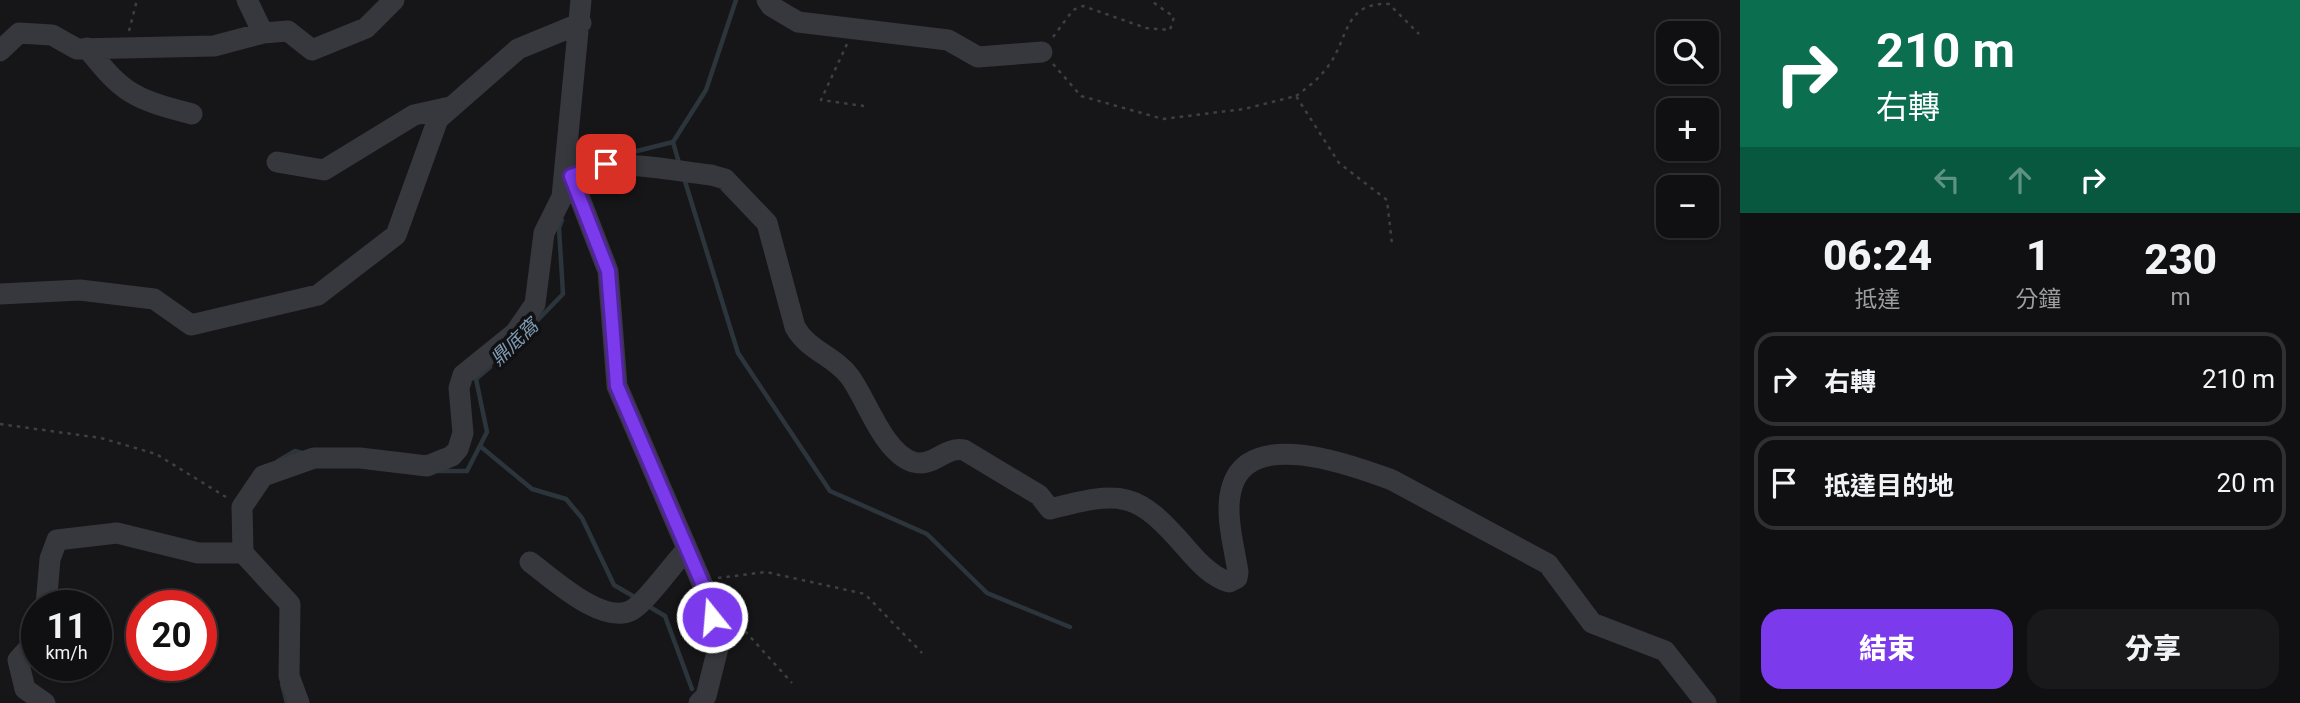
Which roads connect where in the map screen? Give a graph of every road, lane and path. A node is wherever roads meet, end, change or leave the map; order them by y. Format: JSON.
{"nodes":[{"id":1,"x":137,"y":0,"type":"edge"},
{"id":2,"x":247,"y":0,"type":"edge"},
{"id":3,"x":394,"y":0,"type":"edge"},
{"id":4,"x":767,"y":0,"type":"edge"},
{"id":5,"x":1150,"y":0,"type":"edge"},
{"id":6,"x":581,"y":10,"type":"edge"},
{"id":7,"x":855,"y":29,"type":"junction"},
{"id":8,"x":263,"y":33,"type":"junction"},
{"id":9,"x":1419,"y":34,"type":"dead end"},
{"id":10,"x":87,"y":48,"type":"junction"},
{"id":11,"x":127,"y":48,"type":"junction"},
{"id":12,"x":0,"y":51,"type":"edge"},
{"id":13,"x":1042,"y":52,"type":"junction"},
{"id":14,"x":1296,"y":96,"type":"junction"},
{"id":15,"x":453,"y":106,"type":"junction"},
{"id":16,"x":864,"y":106,"type":"dead end"},
{"id":17,"x":192,"y":114,"type":"dead end"},
{"id":18,"x":277,"y":162,"type":"dead end"},
{"id":19,"x":568,"y":168,"type":"junction"},
{"id":20,"x":1392,"y":244,"type":"dead end"},
{"id":21,"x":0,"y":294,"type":"edge"},
{"id":22,"x":0,"y":424,"type":"edge"},
{"id":23,"x":242,"y":507,"type":"junction"},
{"id":24,"x":686,"y":550,"type":"junction"},
{"id":25,"x":243,"y":553,"type":"junction"},
{"id":26,"x":530,"y":562,"type":"dead end"},
{"id":27,"x":709,"y":581,"type":"junction"},
{"id":28,"x":47,"y":590,"type":"edge"},
{"id":29,"x":922,"y":653,"type":"dead end"},
{"id":30,"x":23,"y":681,"type":"edge"},
{"id":31,"x":792,"y":683,"type":"dead end"},
{"id":32,"x":704,"y":701,"type":"edge"},
{"id":33,"x":45,"y":703,"type":"edge"},
{"id":34,"x":299,"y":703,"type":"edge"},
{"id":35,"x":1706,"y":703,"type":"edge"}],
"edges":[{"from":1,"to":11,"type":"path"},
{"from":2,"to":8,"type":"lane"},
{"from":3,"to":8,"type":"lane"},
{"from":4,"to":7,"type":"lane"},
{"from":5,"to":13,"type":"path"},
{"from":6,"to":15,"type":"lane"},
{"from":6,"to":19,"type":"lane"},
{"from":7,"to":13,"type":"lane"},
{"from":7,"to":16,"type":"path"},
{"from":8,"to":11,"type":"lane"},
{"from":9,"to":14,"type":"path"},
{"from":10,"to":11,"type":"lane"},
{"from":10,"to":12,"type":"lane"},
{"from":10,"to":17,"type":"lane"},
{"from":13,"to":14,"type":"path"},
{"from":14,"to":20,"type":"path"},
{"from":15,"to":18,"type":"lane"},
{"from":15,"to":21,"type":"lane"},
{"from":19,"to":23,"type":"lane"},
{"from":19,"to":24,"type":"lane"},
{"from":19,"to":35,"type":"lane"},
{"from":22,"to":23,"type":"path"},
{"from":23,"to":25,"type":"lane"},
{"from":24,"to":26,"type":"lane"},
{"from":24,"to":27,"type":"lane"},
{"from":25,"to":28,"type":"lane"},
{"from":25,"to":34,"type":"lane"},
{"from":27,"to":29,"type":"path"},
{"from":27,"to":31,"type":"path"},
{"from":27,"to":32,"type":"lane"},
{"from":30,"to":33,"type":"lane"}]}
